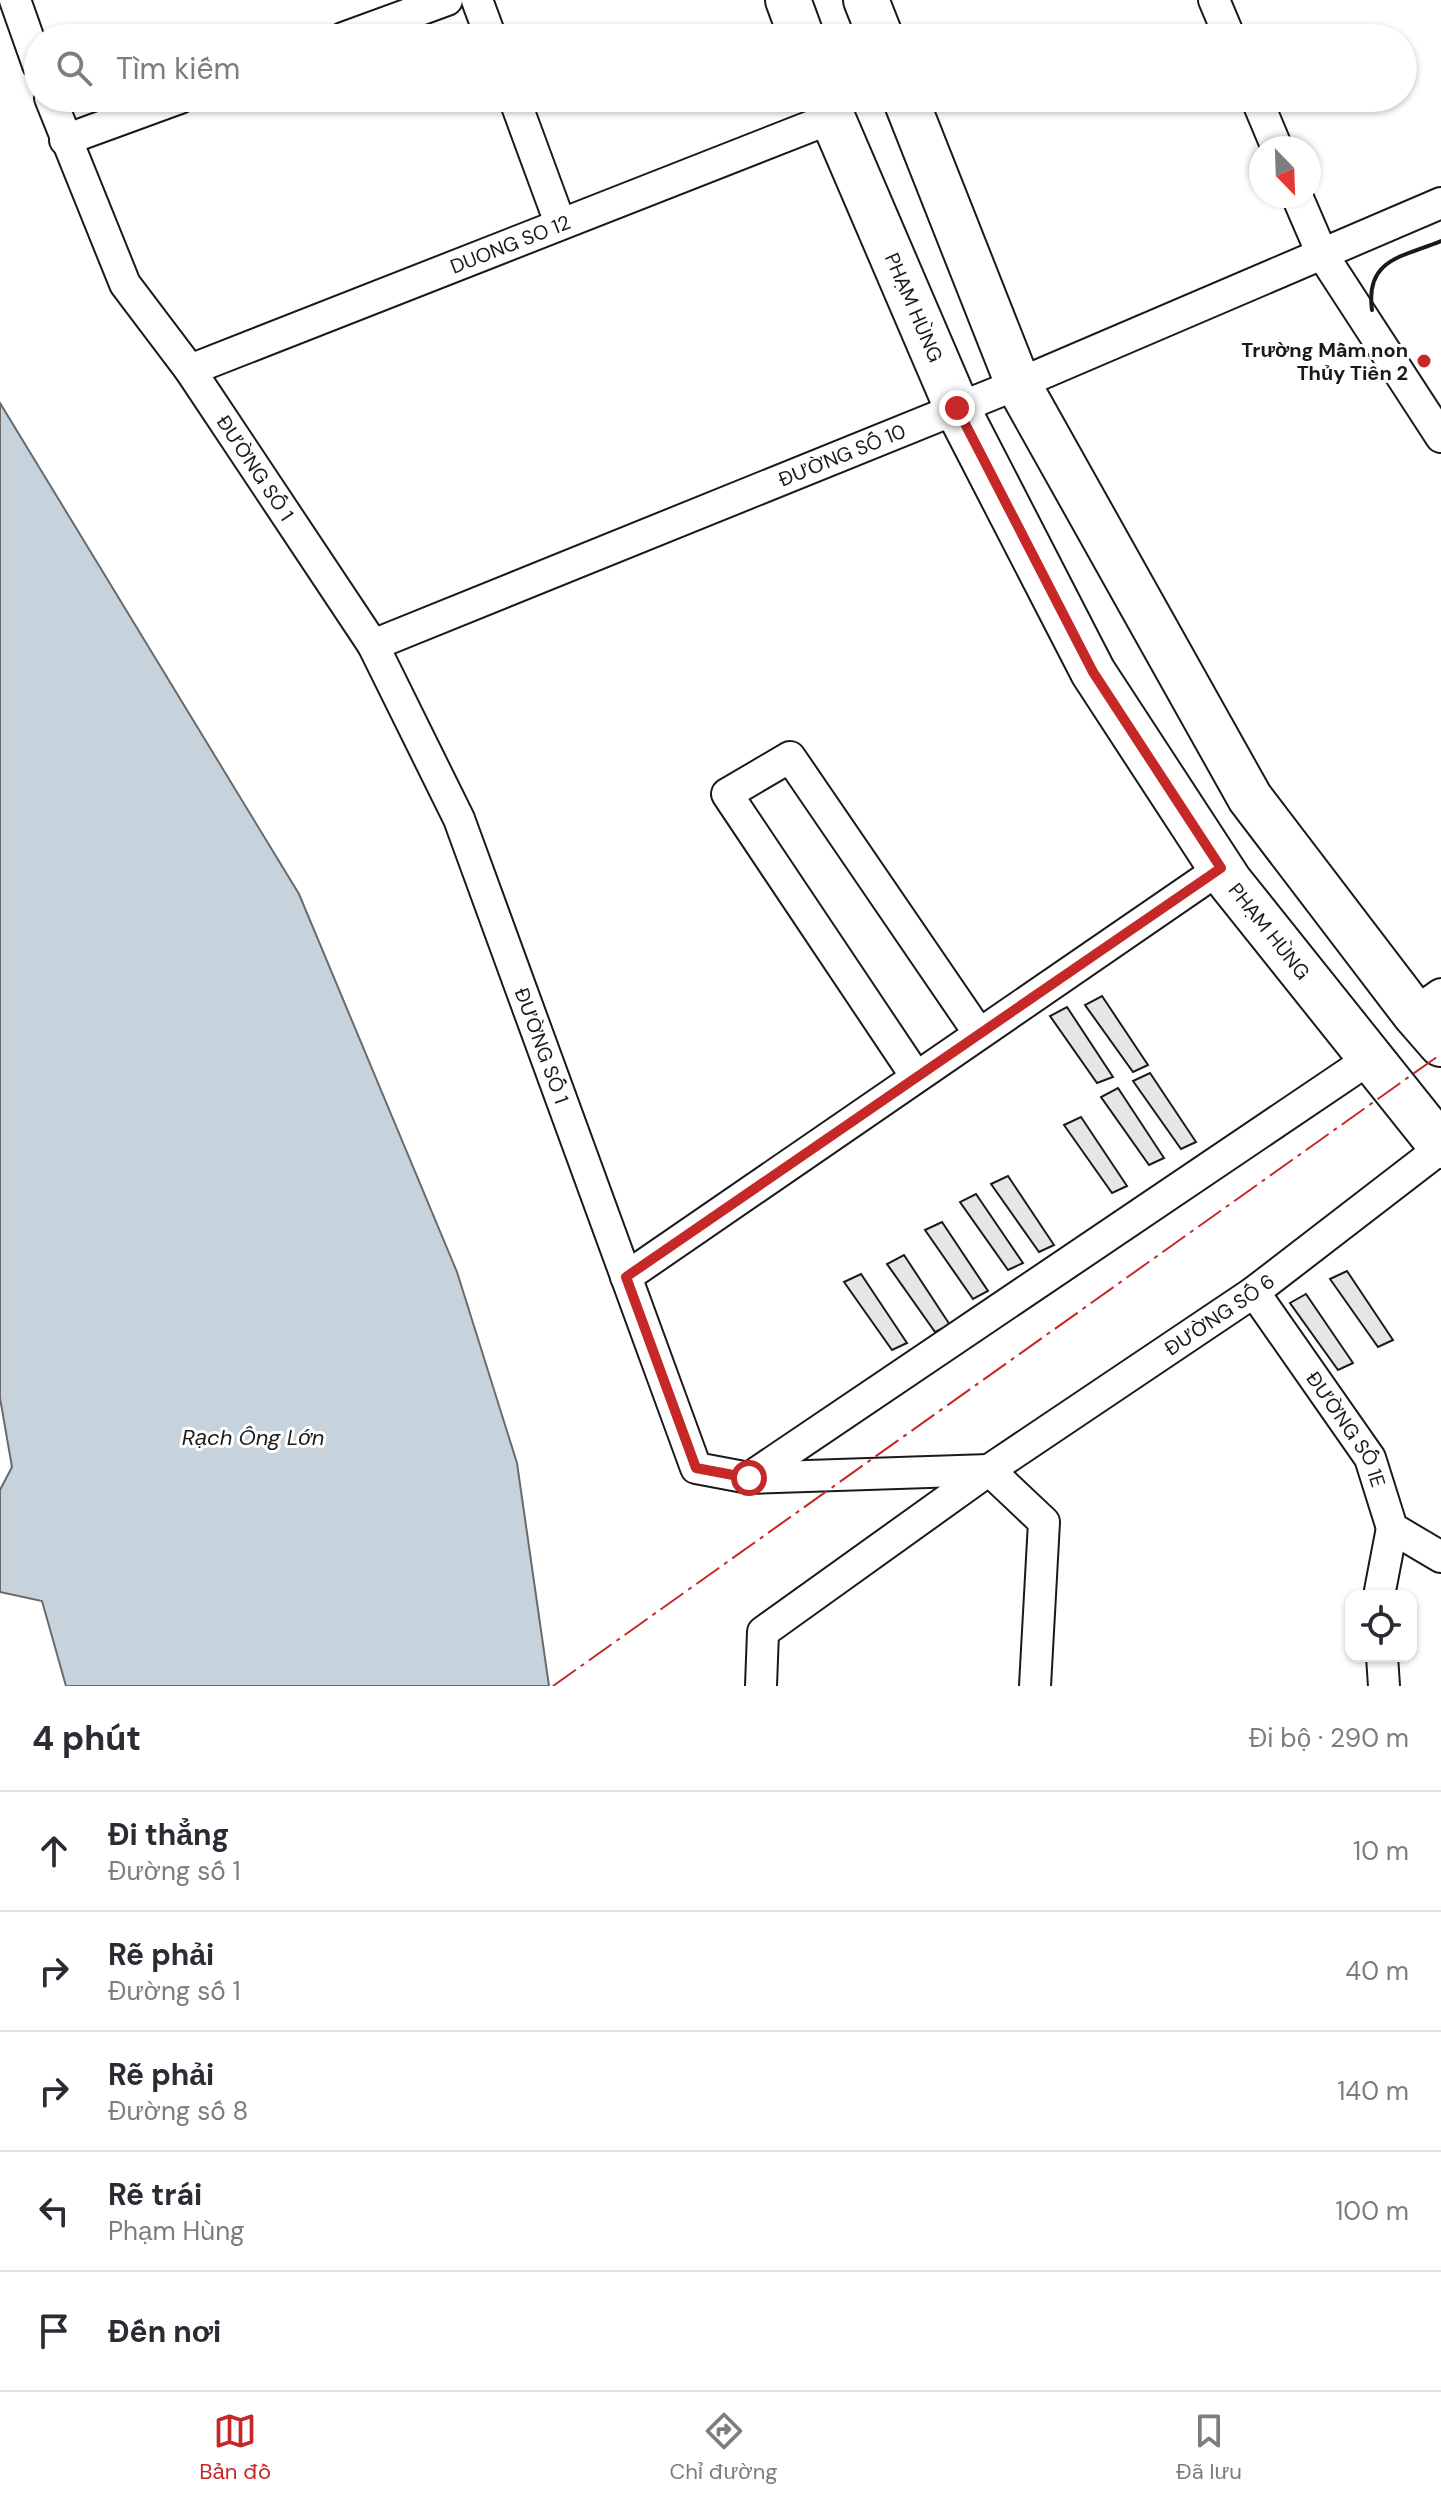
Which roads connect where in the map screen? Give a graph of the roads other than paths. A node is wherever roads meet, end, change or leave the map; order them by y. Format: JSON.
{"nodes":[{"id":1,"x":15,"y":0,"type":"edge"},
{"id":2,"x":447,"y":0,"type":"edge"},
{"id":3,"x":477,"y":0,"type":"edge"},
{"id":4,"x":788,"y":0,"type":"edge"},
{"id":5,"x":866,"y":0,"type":"edge"},
{"id":6,"x":1214,"y":0,"type":"edge"},
{"id":7,"x":381,"y":24,"type":"edge"},
{"id":8,"x":486,"y":24,"type":"edge"},
{"id":9,"x":797,"y":24,"type":"edge"},
{"id":10,"x":875,"y":24,"type":"edge"},
{"id":11,"x":1224,"y":24,"type":"edge"},
{"id":12,"x":24,"y":25,"type":"edge"},
{"id":13,"x":55,"y":112,"type":"edge"},
{"id":14,"x":142,"y":112,"type":"edge"},
{"id":15,"x":519,"y":112,"type":"edge"},
{"id":16,"x":819,"y":112,"type":"edge"},
{"id":17,"x":830,"y":112,"type":"edge"},
{"id":18,"x":911,"y":112,"type":"edge"},
{"id":19,"x":1262,"y":112,"type":"edge"},
{"id":20,"x":1272,"y":136,"type":"edge"},
{"id":21,"x":65,"y":140,"type":"junction"},
{"id":22,"x":1441,"y":203,"type":"edge"},
{"id":23,"x":1302,"y":208,"type":"edge"},
{"id":24,"x":560,"y":223,"type":"junction"},
{"id":25,"x":1322,"y":254,"type":"junction"},
{"id":26,"x":190,"y":370,"type":"junction"},
{"id":27,"x":1018,"y":384,"type":"junction"},
{"id":28,"x":957,"y":408,"type":"junction"},
{"id":29,"x":1441,"y":437,"type":"edge"},
{"id":30,"x":373,"y":645,"type":"junction"},
{"id":31,"x":1221,"y":868,"type":"junction"},
{"id":32,"x":1432,"y":1017,"type":"edge"},
{"id":33,"x":978,"y":1032,"type":"junction"},
{"id":34,"x":1371,"y":1058,"type":"junction"},
{"id":35,"x":915,"y":1075,"type":"junction"},
{"id":36,"x":1441,"y":1147,"type":"edge"},
{"id":37,"x":626,"y":1277,"type":"junction"},
{"id":38,"x":1254,"y":1292,"type":"junction"},
{"id":39,"x":989,"y":1470,"type":"junction"},
{"id":40,"x":749,"y":1478,"type":"junction"},
{"id":41,"x":1392,"y":1528,"type":"junction"},
{"id":42,"x":1441,"y":1557,"type":"edge"},
{"id":43,"x":1380,"y":1590,"type":"edge"},
{"id":44,"x":1382,"y":1662,"type":"edge"},
{"id":45,"x":761,"y":1686,"type":"edge"},
{"id":46,"x":1035,"y":1686,"type":"edge"},
{"id":47,"x":1384,"y":1686,"type":"edge"}],
"edges":[{"from":1,"to":12,"type":"street"},
{"from":2,"to":7,"type":"street"},
{"from":3,"to":8,"type":"street"},
{"from":4,"to":9,"type":"main road"},
{"from":5,"to":10,"type":"main road"},
{"from":6,"to":11,"type":"street"},
{"from":13,"to":21,"type":"street","name":"ĐƯỜNG SỐ 1"},
{"from":14,"to":21,"type":"street"},
{"from":15,"to":24,"type":"street"},
{"from":16,"to":24,"type":"street","name":"DUONG SO 12"},
{"from":17,"to":28,"type":"main road","name":"PHẠM HÙNG"},
{"from":18,"to":27,"type":"main road"},
{"from":19,"to":20,"type":"street"},
{"from":21,"to":26,"type":"street","name":"ĐƯỜNG SỐ 1"},
{"from":22,"to":25,"type":"street","name":"ĐƯỜNG SỐ 10"},
{"from":23,"to":25,"type":"street"},
{"from":24,"to":26,"type":"street","name":"DUONG SO 12"},
{"from":25,"to":27,"type":"street","name":"ĐƯỜNG SỐ 10"},
{"from":25,"to":29,"type":"street"},
{"from":26,"to":30,"type":"street","name":"ĐƯỜNG SỐ 1"},
{"from":27,"to":28,"type":"street","name":"ĐƯỜNG SỐ 10"},
{"from":27,"to":32,"type":"main road"},
{"from":28,"to":30,"type":"street","name":"ĐƯỜNG SỐ 10"},
{"from":28,"to":31,"type":"main road","name":"PHẠM HÙNG"},
{"from":30,"to":37,"type":"street","name":"ĐƯỜNG SỐ 1"},
{"from":31,"to":33,"type":"street"},
{"from":31,"to":34,"type":"main road","name":"PHẠM HÙNG"},
{"from":33,"to":35,"type":"street"},
{"from":33,"to":35,"type":"street"},
{"from":34,"to":36,"type":"main road","name":"PHẠM HÙNG"},
{"from":34,"to":40,"type":"street"},
{"from":35,"to":37,"type":"street"},
{"from":36,"to":38,"type":"street","name":"ĐƯỜNG SỐ 6"},
{"from":37,"to":40,"type":"street","name":"ĐƯỜNG SỐ 1"},
{"from":38,"to":39,"type":"street","name":"ĐƯỜNG SỐ 6"},
{"from":38,"to":41,"type":"street","name":"ĐƯỜNG SỐ 1E"},
{"from":39,"to":40,"type":"street","name":"ĐƯỜNG SỐ 1"},
{"from":39,"to":45,"type":"street"},
{"from":39,"to":46,"type":"street"},
{"from":41,"to":42,"type":"street"},
{"from":41,"to":43,"type":"street"},
{"from":44,"to":47,"type":"street"}]}
